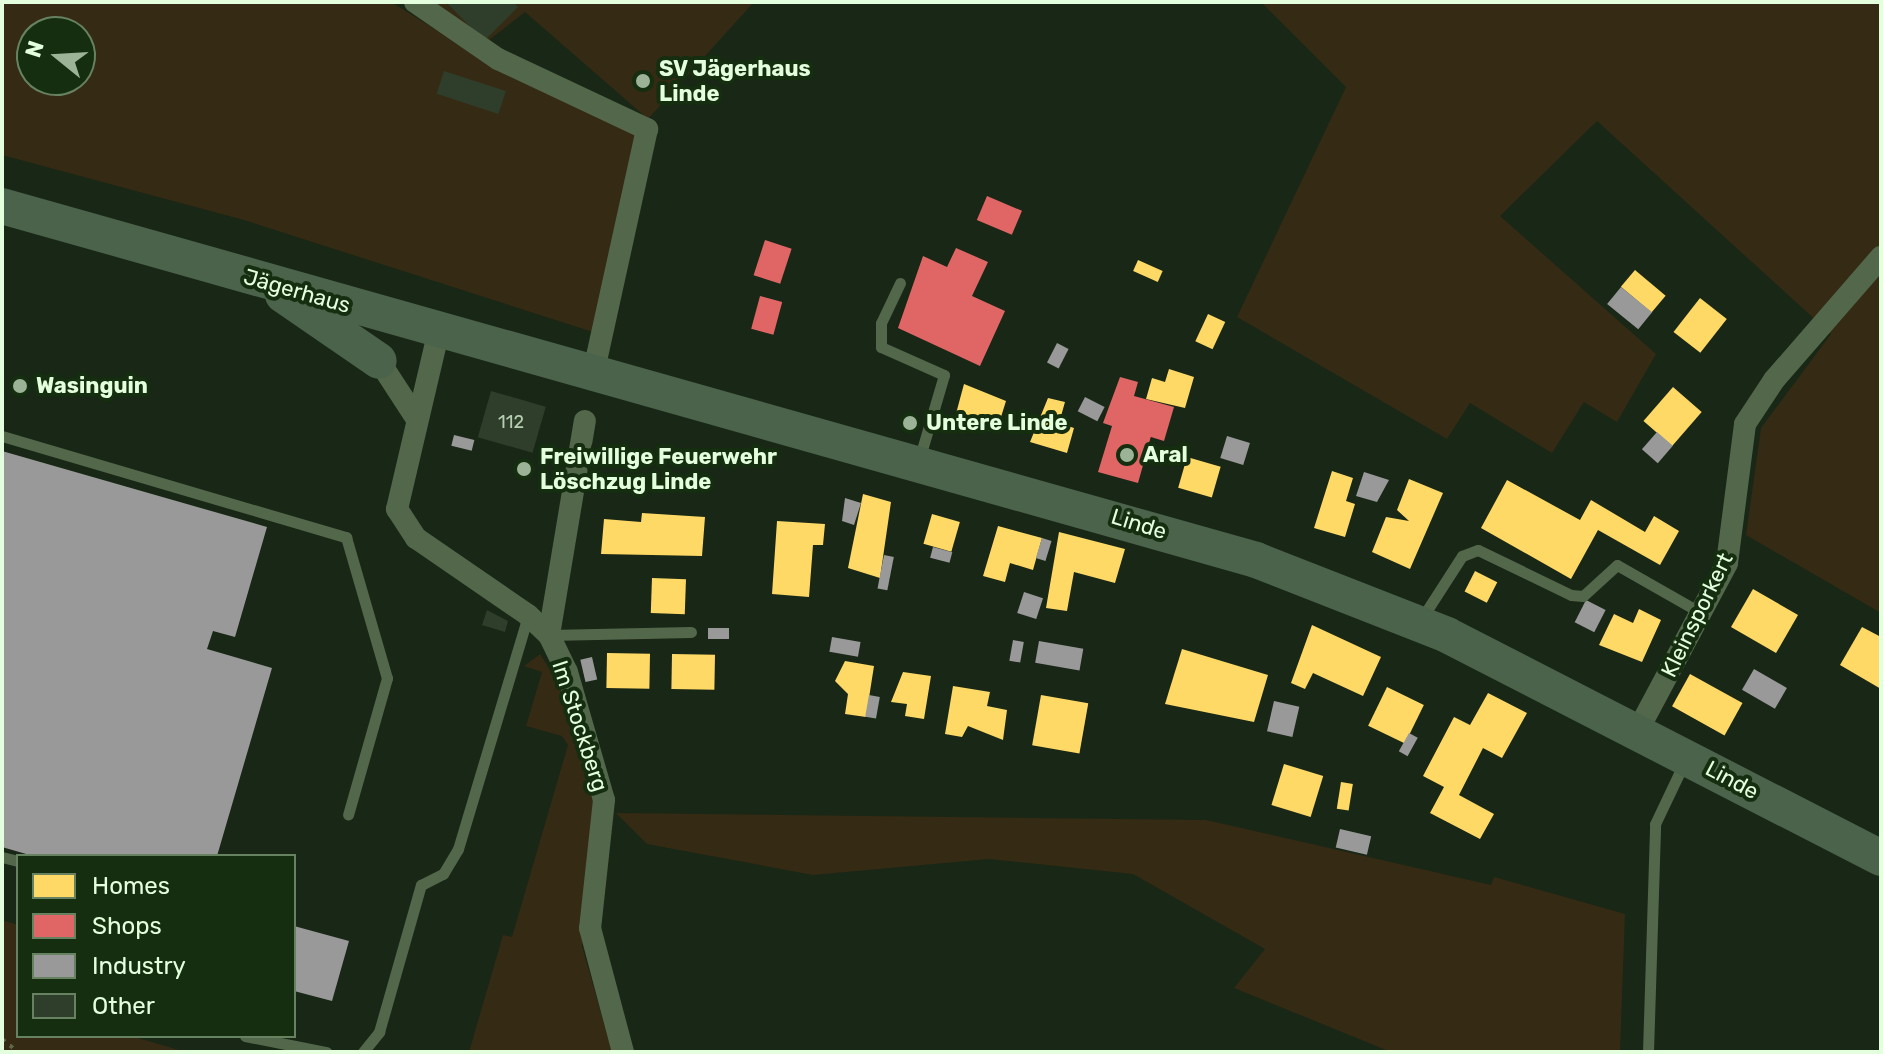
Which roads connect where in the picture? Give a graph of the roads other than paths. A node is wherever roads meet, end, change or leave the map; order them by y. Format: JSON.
{"nodes":[{"id":1,"x":415,"y":2,"type":"edge"},
{"id":2,"x":2,"y":206,"type":"edge"},
{"id":3,"x":1881,"y":257,"type":"edge"},
{"id":4,"x":266,"y":280,"type":"junction"},
{"id":5,"x":900,"y":283,"type":"dead end"},
{"id":6,"x":439,"y":330,"type":"junction"},
{"id":7,"x":379,"y":361,"type":"joint"},
{"id":8,"x":593,"y":374,"type":"junction"},
{"id":9,"x":416,"y":418,"type":"junction"},
{"id":10,"x":585,"y":421,"type":"dead end"},
{"id":11,"x":2,"y":436,"type":"edge"},
{"id":12,"x":919,"y":460,"type":"junction"},
{"id":13,"x":1701,"y":614,"type":"junction"},
{"id":14,"x":528,"y":615,"type":"junction"},
{"id":15,"x":1419,"y":623,"type":"junction"},
{"id":16,"x":691,"y":632,"type":"dead end"},
{"id":17,"x":549,"y":635,"type":"junction"},
{"id":18,"x":1638,"y":730,"type":"junction"},
{"id":19,"x":1688,"y":756,"type":"junction"},
{"id":20,"x":348,"y":815,"type":"dead end"},
{"id":21,"x":1881,"y":858,"type":"edge"},
{"id":22,"x":255,"y":1038,"type":"edge"},
{"id":23,"x":326,"y":1052,"type":"edge"},
{"id":24,"x":363,"y":1052,"type":"edge"},
{"id":25,"x":623,"y":1052,"type":"edge"},
{"id":26,"x":1648,"y":1052,"type":"edge"}],
"edges":[{"from":1,"to":8,"type":"street"},
{"from":2,"to":4,"type":"main road","name":"Jägerhaus"},
{"from":3,"to":13,"type":"street","name":"Kleinsporkert"},
{"from":4,"to":6,"type":"main road","name":"Jägerhaus"},
{"from":4,"to":7,"type":"main road"},
{"from":5,"to":12,"type":"lane"},
{"from":6,"to":8,"type":"main road","name":"Jägerhaus"},
{"from":6,"to":9,"type":"street","name":"Im Stockberg"},
{"from":7,"to":9,"type":"street"},
{"from":8,"to":12,"type":"main road","name":"Linde"},
{"from":9,"to":14,"type":"street","name":"Im Stockberg"},
{"from":10,"to":17,"type":"street","name":"Im Stockberg"},
{"from":11,"to":20,"type":"lane"},
{"from":12,"to":15,"type":"main road","name":"Linde"},
{"from":13,"to":15,"type":"lane"},
{"from":13,"to":18,"type":"street","name":"Kleinsporkert"},
{"from":14,"to":17,"type":"street","name":"Im Stockberg"},
{"from":14,"to":24,"type":"lane"},
{"from":15,"to":18,"type":"main road","name":"Linde"},
{"from":16,"to":17,"type":"lane"},
{"from":17,"to":25,"type":"street","name":"Im Stockberg"},
{"from":18,"to":19,"type":"main road","name":"Linde"},
{"from":19,"to":21,"type":"main road","name":"Linde"},
{"from":19,"to":26,"type":"lane"},
{"from":22,"to":23,"type":"lane"}]}
